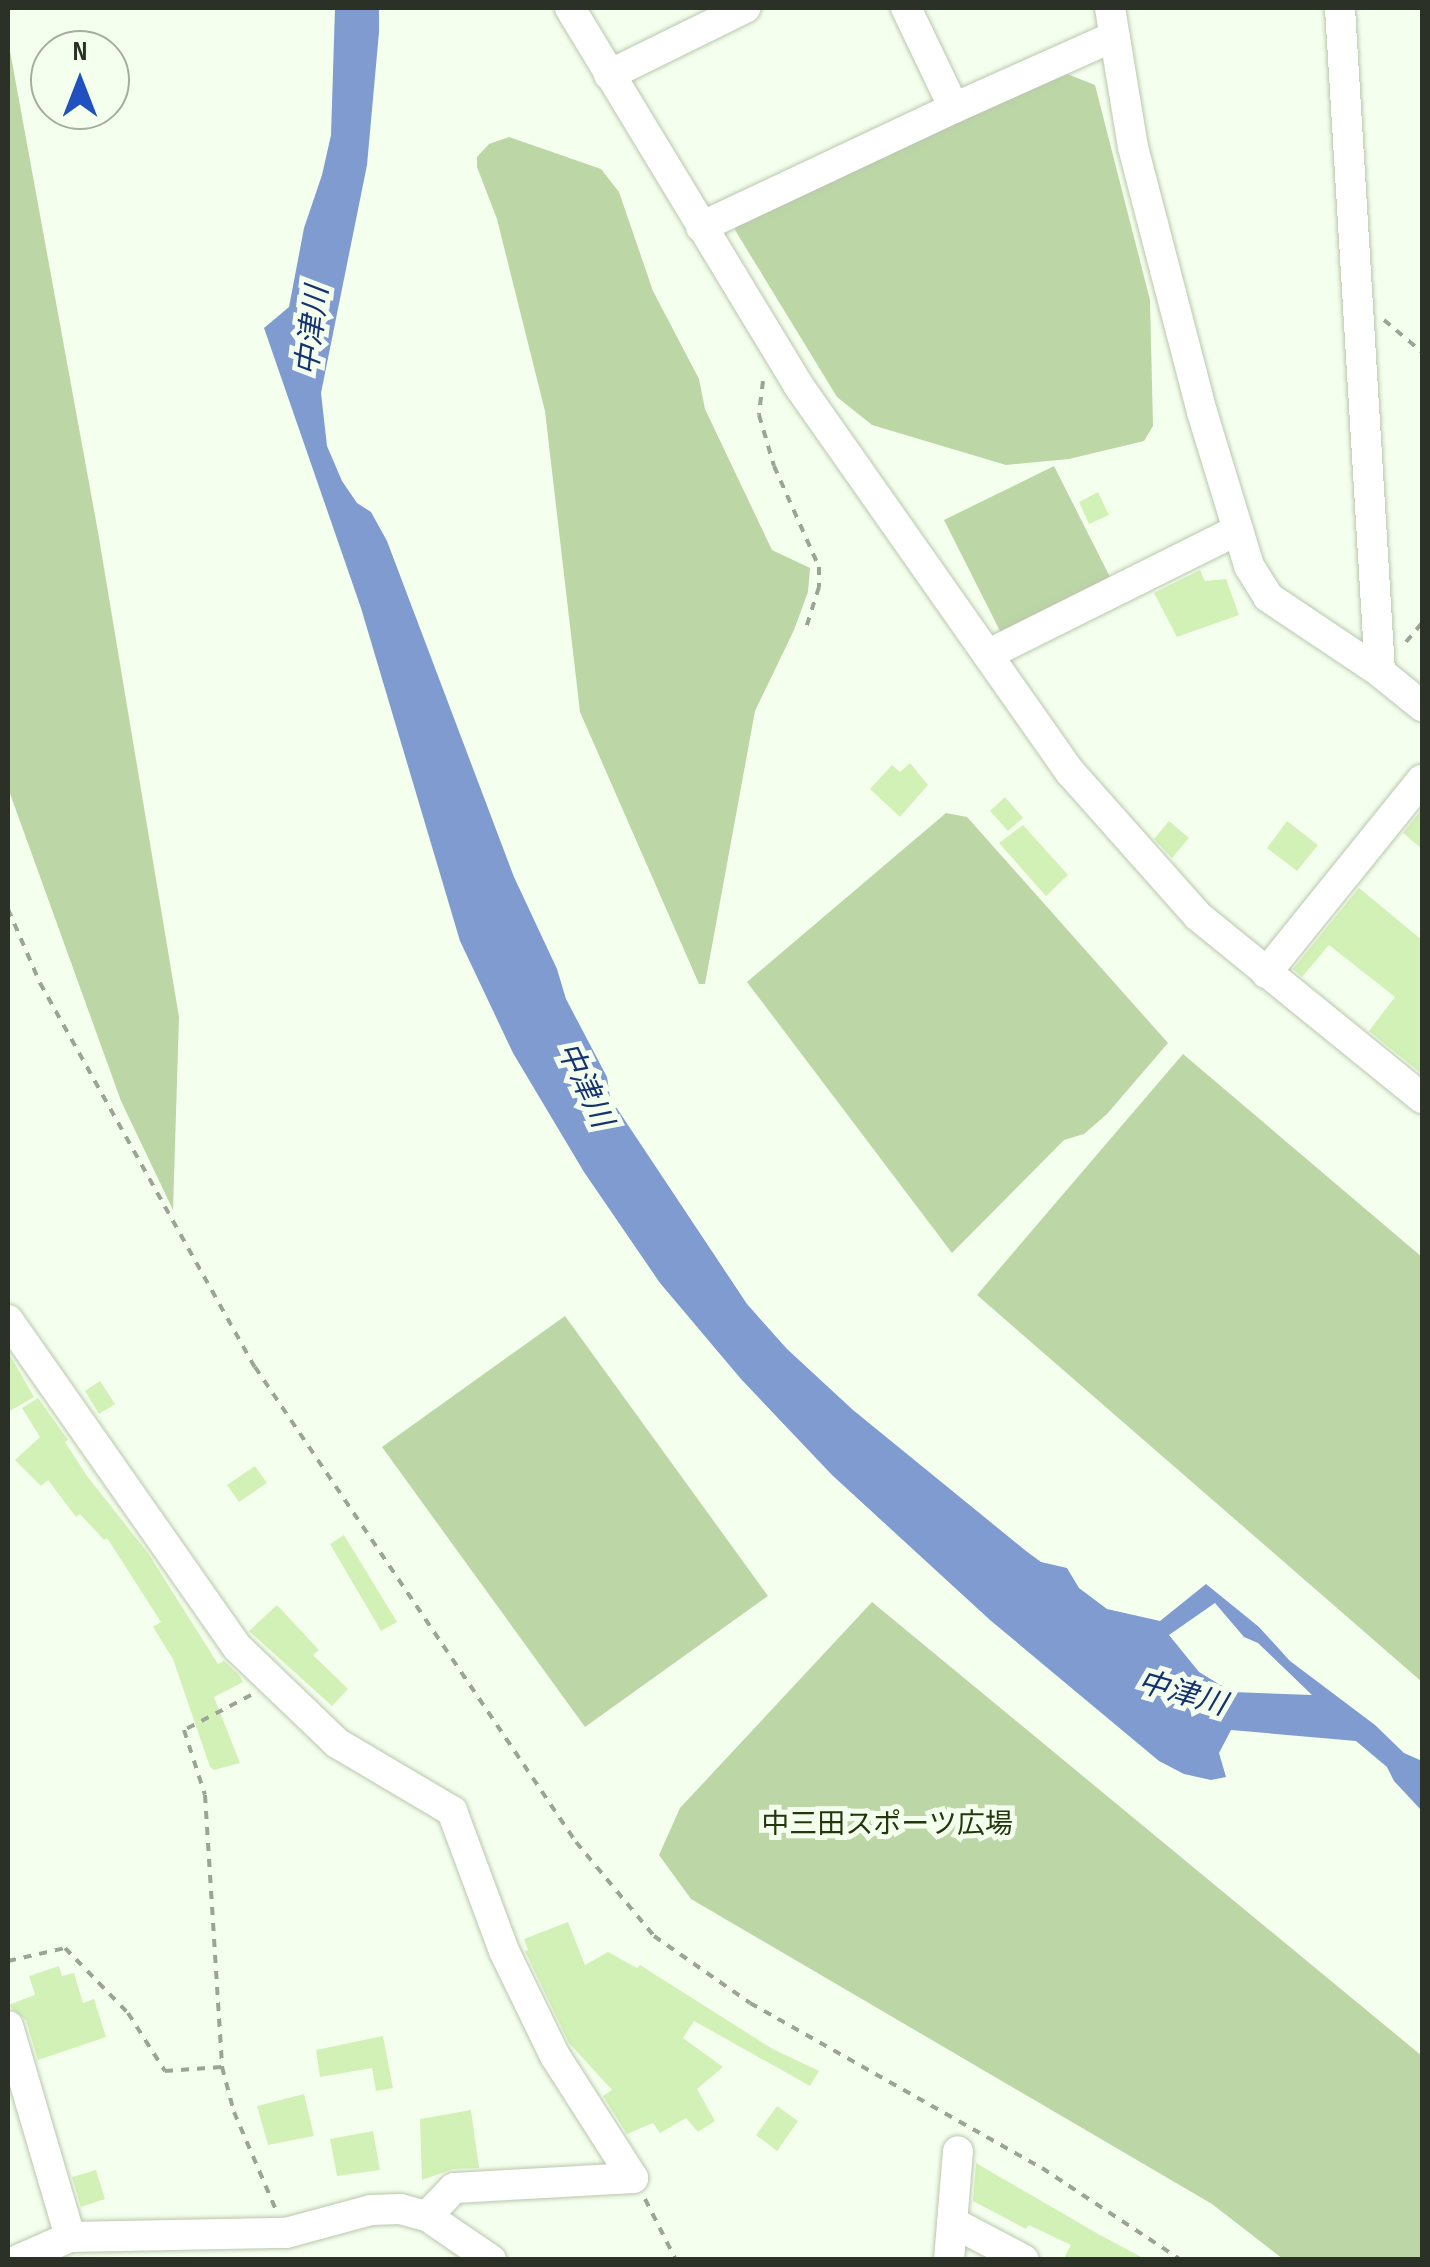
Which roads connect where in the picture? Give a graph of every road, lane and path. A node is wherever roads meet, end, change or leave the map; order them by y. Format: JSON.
{"nodes":[{"id":1,"x":570,"y":8,"type":"edge"},
{"id":2,"x":745,"y":8,"type":"edge"},
{"id":3,"x":906,"y":8,"type":"edge"},
{"id":4,"x":1340,"y":8,"type":"edge"},
{"id":5,"x":1113,"y":22,"type":"edge"},
{"id":6,"x":609,"y":74,"type":"junction"},
{"id":7,"x":954,"y":108,"type":"junction"},
{"id":8,"x":700,"y":227,"type":"junction"},
{"id":9,"x":1357,"y":297,"type":"junction"},
{"id":10,"x":1422,"y":352,"type":"edge"},
{"id":11,"x":782,"y":358,"type":"junction"},
{"id":12,"x":1238,"y":530,"type":"junction"},
{"id":13,"x":805,"y":631,"type":"dead end"},
{"id":14,"x":990,"y":654,"type":"junction"},
{"id":15,"x":1380,"y":672,"type":"junction"},
{"id":16,"x":1422,"y":706,"type":"edge"},
{"id":17,"x":1422,"y":780,"type":"edge"},
{"id":18,"x":8,"y":908,"type":"edge"},
{"id":19,"x":1266,"y":973,"type":"junction"},
{"id":20,"x":1422,"y":1098,"type":"edge"},
{"id":21,"x":8,"y":1320,"type":"edge"},
{"id":22,"x":274,"y":1683,"type":"junction"},
{"id":23,"x":8,"y":1961,"type":"edge"},
{"id":24,"x":8,"y":2026,"type":"edge"},
{"id":25,"x":222,"y":2067,"type":"junction"},
{"id":26,"x":958,"y":2151,"type":"dead end"},
{"id":27,"x":633,"y":2178,"type":"junction"},
{"id":28,"x":427,"y":2216,"type":"junction"},
{"id":29,"x":952,"y":2222,"type":"junction"},
{"id":30,"x":286,"y":2232,"type":"junction"},
{"id":31,"x":70,"y":2236,"type":"junction"},
{"id":32,"x":18,"y":2260,"type":"edge"},
{"id":33,"x":490,"y":2260,"type":"edge"},
{"id":34,"x":676,"y":2260,"type":"edge"},
{"id":35,"x":949,"y":2260,"type":"edge"},
{"id":36,"x":1024,"y":2260,"type":"edge"},
{"id":37,"x":1181,"y":2260,"type":"edge"}],
"edges":[{"from":1,"to":6,"type":"street"},
{"from":2,"to":6,"type":"street"},
{"from":3,"to":7,"type":"street"},
{"from":4,"to":9,"type":"street"},
{"from":5,"to":7,"type":"street"},
{"from":5,"to":12,"type":"street"},
{"from":6,"to":8,"type":"street"},
{"from":7,"to":8,"type":"street"},
{"from":8,"to":11,"type":"street"},
{"from":9,"to":10,"type":"path"},
{"from":9,"to":15,"type":"street"},
{"from":11,"to":13,"type":"path"},
{"from":11,"to":14,"type":"street"},
{"from":12,"to":14,"type":"street"},
{"from":12,"to":15,"type":"street"},
{"from":14,"to":19,"type":"street"},
{"from":15,"to":16,"type":"street"},
{"from":17,"to":19,"type":"street"},
{"from":18,"to":37,"type":"path"},
{"from":19,"to":20,"type":"street"},
{"from":21,"to":22,"type":"street"},
{"from":22,"to":25,"type":"path"},
{"from":22,"to":27,"type":"street"},
{"from":23,"to":25,"type":"path"},
{"from":24,"to":31,"type":"street"},
{"from":25,"to":30,"type":"path"},
{"from":26,"to":29,"type":"street"},
{"from":27,"to":28,"type":"street"},
{"from":27,"to":34,"type":"path"},
{"from":28,"to":30,"type":"street"},
{"from":28,"to":33,"type":"street"},
{"from":29,"to":35,"type":"street"},
{"from":29,"to":36,"type":"street"},
{"from":30,"to":31,"type":"street"},
{"from":31,"to":32,"type":"street"}]}
